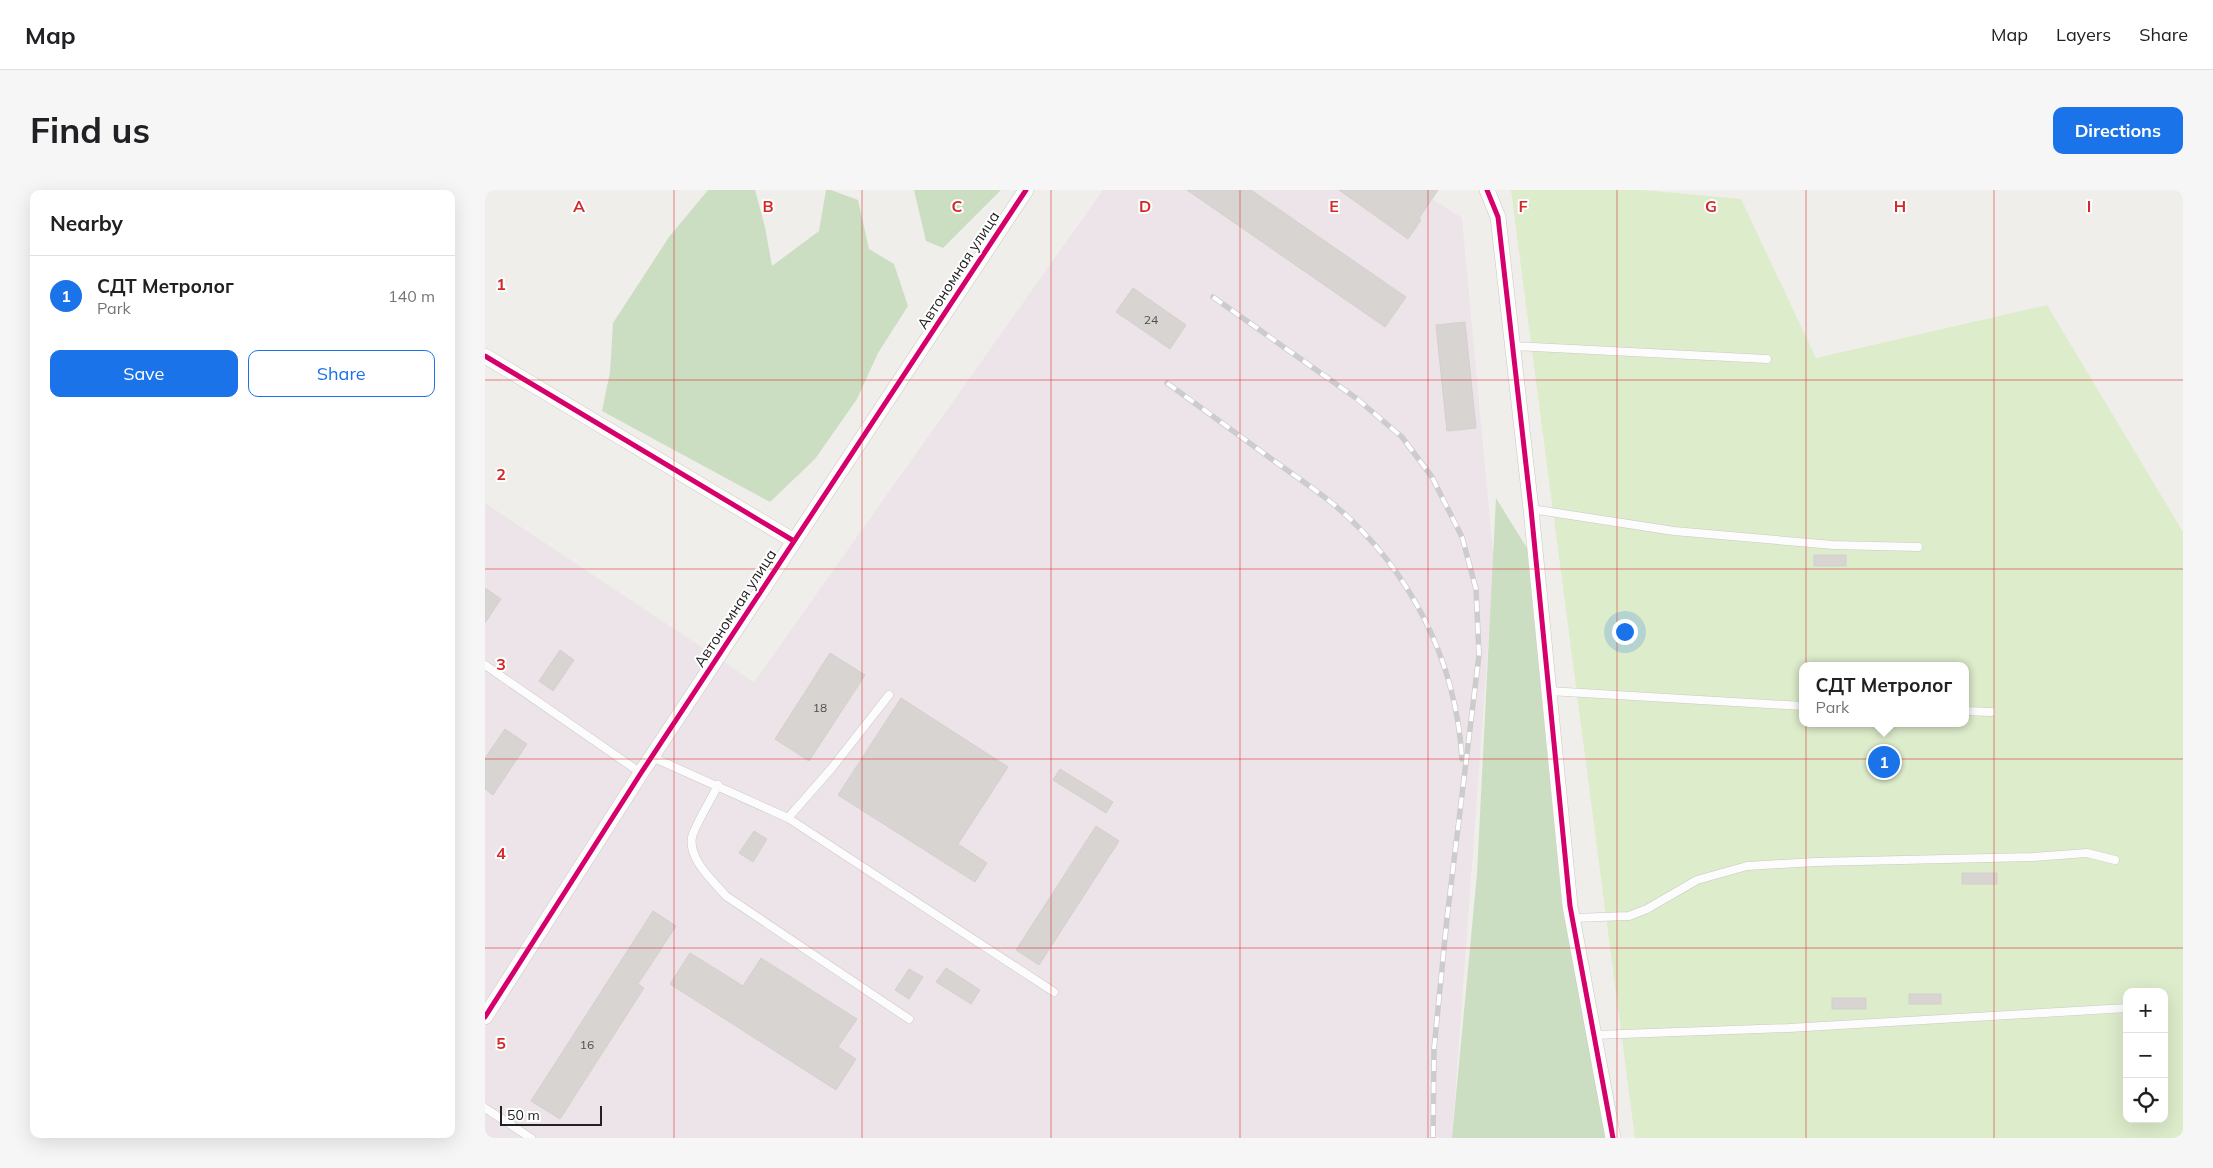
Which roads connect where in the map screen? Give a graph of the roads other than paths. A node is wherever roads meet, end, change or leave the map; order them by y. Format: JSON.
{"nodes":[{"id":1,"x":1026,"y":190,"type":"edge"},
{"id":2,"x":1487,"y":190,"type":"edge"},
{"id":3,"x":1513,"y":346,"type":"junction"},
{"id":4,"x":485,"y":356,"type":"edge"},
{"id":5,"x":1767,"y":359,"type":"dead end"},
{"id":6,"x":1531,"y":509,"type":"junction"},
{"id":7,"x":794,"y":541,"type":"junction"},
{"id":8,"x":1918,"y":547,"type":"dead end"},
{"id":9,"x":485,"y":665,"type":"edge"},
{"id":10,"x":1549,"y":691,"type":"junction"},
{"id":11,"x":889,"y":695,"type":"dead end"},
{"id":12,"x":1799,"y":706,"type":"edge"},
{"id":13,"x":1969,"y":711,"type":"edge"},
{"id":14,"x":1991,"y":712,"type":"dead end"},
{"id":15,"x":652,"y":757,"type":"junction"},
{"id":16,"x":641,"y":773,"type":"junction"},
{"id":17,"x":719,"y":786,"type":"junction"},
{"id":18,"x":788,"y":818,"type":"junction"},
{"id":19,"x":2115,"y":860,"type":"dead end"},
{"id":20,"x":1572,"y":918,"type":"junction"},
{"id":21,"x":1054,"y":992,"type":"dead end"},
{"id":22,"x":2123,"y":1008,"type":"edge"},
{"id":23,"x":485,"y":1017,"type":"edge"},
{"id":24,"x":909,"y":1019,"type":"dead end"},
{"id":25,"x":1595,"y":1036,"type":"junction"},
{"id":26,"x":485,"y":1108,"type":"edge"},
{"id":27,"x":531,"y":1138,"type":"edge"},
{"id":28,"x":1613,"y":1138,"type":"edge"}],
"edges":[{"from":1,"to":7,"type":"street","name":"Автономная улица"},
{"from":2,"to":3,"type":"street"},
{"from":3,"to":5,"type":"lane"},
{"from":3,"to":6,"type":"street"},
{"from":4,"to":7,"type":"street"},
{"from":6,"to":8,"type":"lane"},
{"from":6,"to":10,"type":"street"},
{"from":7,"to":15,"type":"street","name":"Автономная улица"},
{"from":9,"to":16,"type":"lane"},
{"from":10,"to":12,"type":"lane"},
{"from":10,"to":20,"type":"street"},
{"from":11,"to":18,"type":"lane"},
{"from":13,"to":14,"type":"lane"},
{"from":15,"to":16,"type":"street","name":"Автономная улица"},
{"from":15,"to":17,"type":"lane"},
{"from":16,"to":23,"type":"street","name":"Автономная улица"},
{"from":17,"to":18,"type":"lane"},
{"from":17,"to":24,"type":"lane"},
{"from":18,"to":21,"type":"lane"},
{"from":19,"to":20,"type":"lane"},
{"from":20,"to":25,"type":"street"},
{"from":22,"to":25,"type":"lane"},
{"from":25,"to":28,"type":"street"},
{"from":26,"to":27,"type":"lane"}]}
